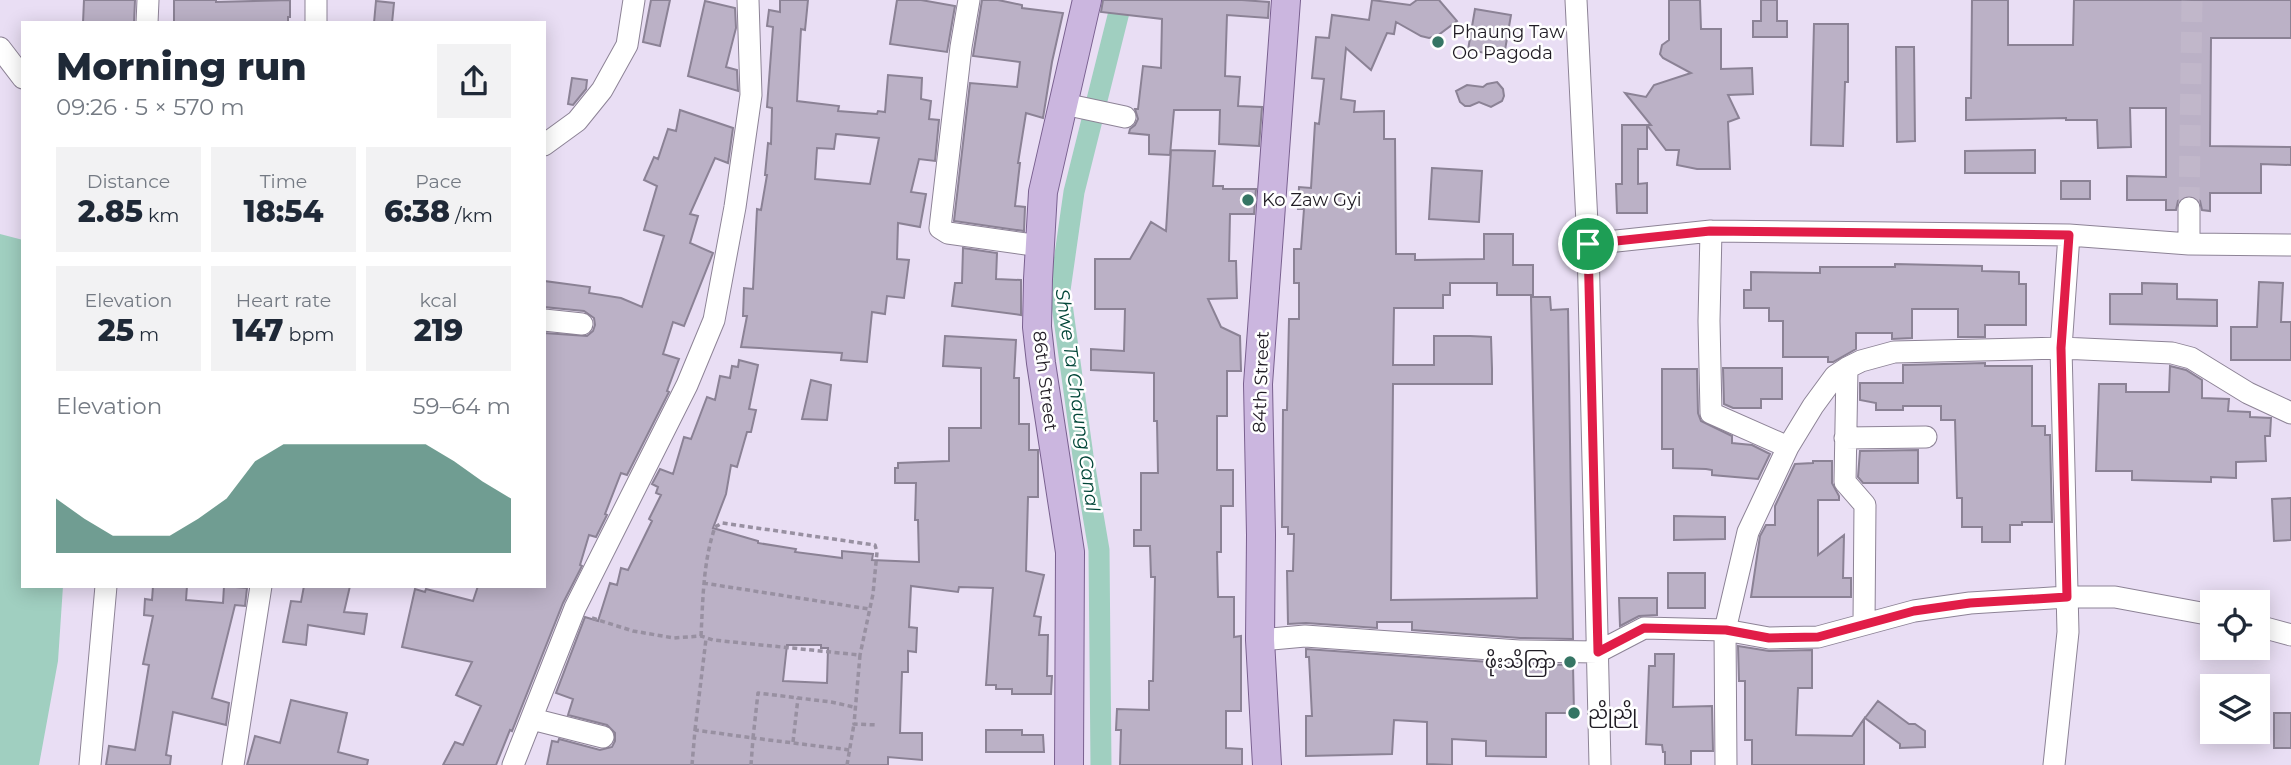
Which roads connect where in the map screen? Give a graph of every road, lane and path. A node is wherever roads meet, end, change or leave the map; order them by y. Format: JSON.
{"nodes":[{"id":1,"x":148,"y":0,"type":"edge"},
{"id":2,"x":316,"y":0,"type":"edge"},
{"id":3,"x":634,"y":0,"type":"edge"},
{"id":4,"x":748,"y":0,"type":"edge"},
{"id":5,"x":969,"y":0,"type":"edge"},
{"id":6,"x":1087,"y":0,"type":"edge"},
{"id":7,"x":1286,"y":0,"type":"edge"},
{"id":8,"x":1576,"y":0,"type":"edge"},
{"id":9,"x":147,"y":21,"type":"edge"},
{"id":10,"x":316,"y":21,"type":"edge"},
{"id":11,"x":0,"y":48,"type":"edge"},
{"id":12,"x":21,"y":75,"type":"edge"},
{"id":13,"x":1084,"y":109,"type":"junction"},
{"id":14,"x":1125,"y":117,"type":"dead end"},
{"id":15,"x":546,"y":144,"type":"edge"},
{"id":16,"x":2189,"y":208,"type":"tunnel mouth"},
{"id":17,"x":1710,"y":231,"type":"junction"},
{"id":18,"x":2069,"y":235,"type":"junction"},
{"id":19,"x":1588,"y":244,"type":"junction"},
{"id":20,"x":2189,"y":244,"type":"junction"},
{"id":21,"x":2291,"y":245,"type":"edge"},
{"id":22,"x":1040,"y":246,"type":"junction"},
{"id":23,"x":546,"y":320,"type":"edge"},
{"id":24,"x":582,"y":324,"type":"dead end"},
{"id":25,"x":2061,"y":348,"type":"junction"},
{"id":26,"x":1847,"y":368,"type":"junction"},
{"id":27,"x":2291,"y":413,"type":"edge"},
{"id":28,"x":1926,"y":437,"type":"dead end"},
{"id":29,"x":1845,"y":439,"type":"junction"},
{"id":30,"x":1788,"y":447,"type":"junction"},
{"id":31,"x":704,"y":583,"type":"junction"},
{"id":32,"x":106,"y":588,"type":"edge"},
{"id":33,"x":261,"y":588,"type":"edge"},
{"id":34,"x":2067,"y":597,"type":"junction"},
{"id":35,"x":575,"y":608,"type":"junction"},
{"id":36,"x":869,"y":609,"type":"junction"},
{"id":37,"x":2200,"y":613,"type":"edge"},
{"id":38,"x":1864,"y":623,"type":"junction"},
{"id":39,"x":2270,"y":629,"type":"edge"},
{"id":40,"x":1726,"y":630,"type":"junction"},
{"id":41,"x":2291,"y":635,"type":"edge"},
{"id":42,"x":704,"y":638,"type":"junction"},
{"id":43,"x":1260,"y":640,"type":"junction"},
{"id":44,"x":1598,"y":652,"type":"junction"},
{"id":45,"x":860,"y":655,"type":"junction"},
{"id":46,"x":798,"y":698,"type":"junction"},
{"id":47,"x":855,"y":706,"type":"junction"},
{"id":48,"x":532,"y":719,"type":"junction"},
{"id":49,"x":853,"y":724,"type":"junction"},
{"id":50,"x":877,"y":724,"type":"dead end"},
{"id":51,"x":695,"y":730,"type":"junction"},
{"id":52,"x":603,"y":737,"type":"dead end"},
{"id":53,"x":753,"y":738,"type":"junction"},
{"id":54,"x":793,"y":742,"type":"junction"},
{"id":55,"x":850,"y":750,"type":"junction"},
{"id":56,"x":90,"y":765,"type":"edge"},
{"id":57,"x":233,"y":765,"type":"edge"},
{"id":58,"x":513,"y":765,"type":"edge"},
{"id":59,"x":692,"y":765,"type":"edge"},
{"id":60,"x":751,"y":765,"type":"edge"},
{"id":61,"x":847,"y":765,"type":"edge"},
{"id":62,"x":1069,"y":765,"type":"edge"},
{"id":63,"x":1267,"y":765,"type":"edge"},
{"id":64,"x":1600,"y":765,"type":"edge"},
{"id":65,"x":1726,"y":765,"type":"edge"},
{"id":66,"x":2054,"y":765,"type":"edge"}],
"edges":[{"from":1,"to":9,"type":"street"},
{"from":2,"to":10,"type":"street"},
{"from":3,"to":15,"type":"street"},
{"from":4,"to":35,"type":"street"},
{"from":5,"to":22,"type":"street"},
{"from":6,"to":13,"type":"main road","name":"86th Street"},
{"from":7,"to":43,"type":"main road","name":"84th Street"},
{"from":8,"to":19,"type":"street"},
{"from":11,"to":12,"type":"street"},
{"from":13,"to":14,"type":"street"},
{"from":13,"to":22,"type":"main road","name":"86th Street"},
{"from":16,"to":20,"type":"street"},
{"from":17,"to":18,"type":"street"},
{"from":17,"to":19,"type":"street"},
{"from":17,"to":30,"type":"street"},
{"from":18,"to":20,"type":"street"},
{"from":18,"to":25,"type":"street"},
{"from":19,"to":44,"type":"street"},
{"from":20,"to":21,"type":"street"},
{"from":22,"to":62,"type":"main road","name":"86th Street"},
{"from":23,"to":24,"type":"street"},
{"from":25,"to":26,"type":"street"},
{"from":25,"to":27,"type":"street"},
{"from":25,"to":34,"type":"street"},
{"from":26,"to":29,"type":"street"},
{"from":26,"to":30,"type":"street"},
{"from":28,"to":29,"type":"street"},
{"from":29,"to":38,"type":"street"},
{"from":30,"to":40,"type":"street"},
{"from":31,"to":36,"type":"path"},
{"from":31,"to":36,"type":"path"},
{"from":31,"to":42,"type":"path"},
{"from":32,"to":56,"type":"street"},
{"from":33,"to":57,"type":"street"},
{"from":34,"to":37,"type":"street"},
{"from":34,"to":38,"type":"street"},
{"from":34,"to":66,"type":"street"},
{"from":35,"to":42,"type":"path"},
{"from":35,"to":48,"type":"street"},
{"from":36,"to":45,"type":"path"},
{"from":38,"to":40,"type":"street"},
{"from":39,"to":41,"type":"street"},
{"from":40,"to":44,"type":"street"},
{"from":40,"to":65,"type":"street"},
{"from":42,"to":45,"type":"path"},
{"from":42,"to":51,"type":"path"},
{"from":43,"to":44,"type":"street"},
{"from":43,"to":63,"type":"main road","name":"84th Street"},
{"from":44,"to":64,"type":"street"},
{"from":45,"to":47,"type":"path"},
{"from":46,"to":47,"type":"path"},
{"from":46,"to":53,"type":"path"},
{"from":46,"to":54,"type":"path"},
{"from":47,"to":49,"type":"path"},
{"from":48,"to":52,"type":"street"},
{"from":48,"to":58,"type":"street"},
{"from":49,"to":50,"type":"path"},
{"from":49,"to":55,"type":"path"},
{"from":51,"to":53,"type":"path"},
{"from":51,"to":59,"type":"path"},
{"from":53,"to":54,"type":"path"},
{"from":53,"to":60,"type":"path"},
{"from":54,"to":55,"type":"path"},
{"from":55,"to":61,"type":"path"}]}
